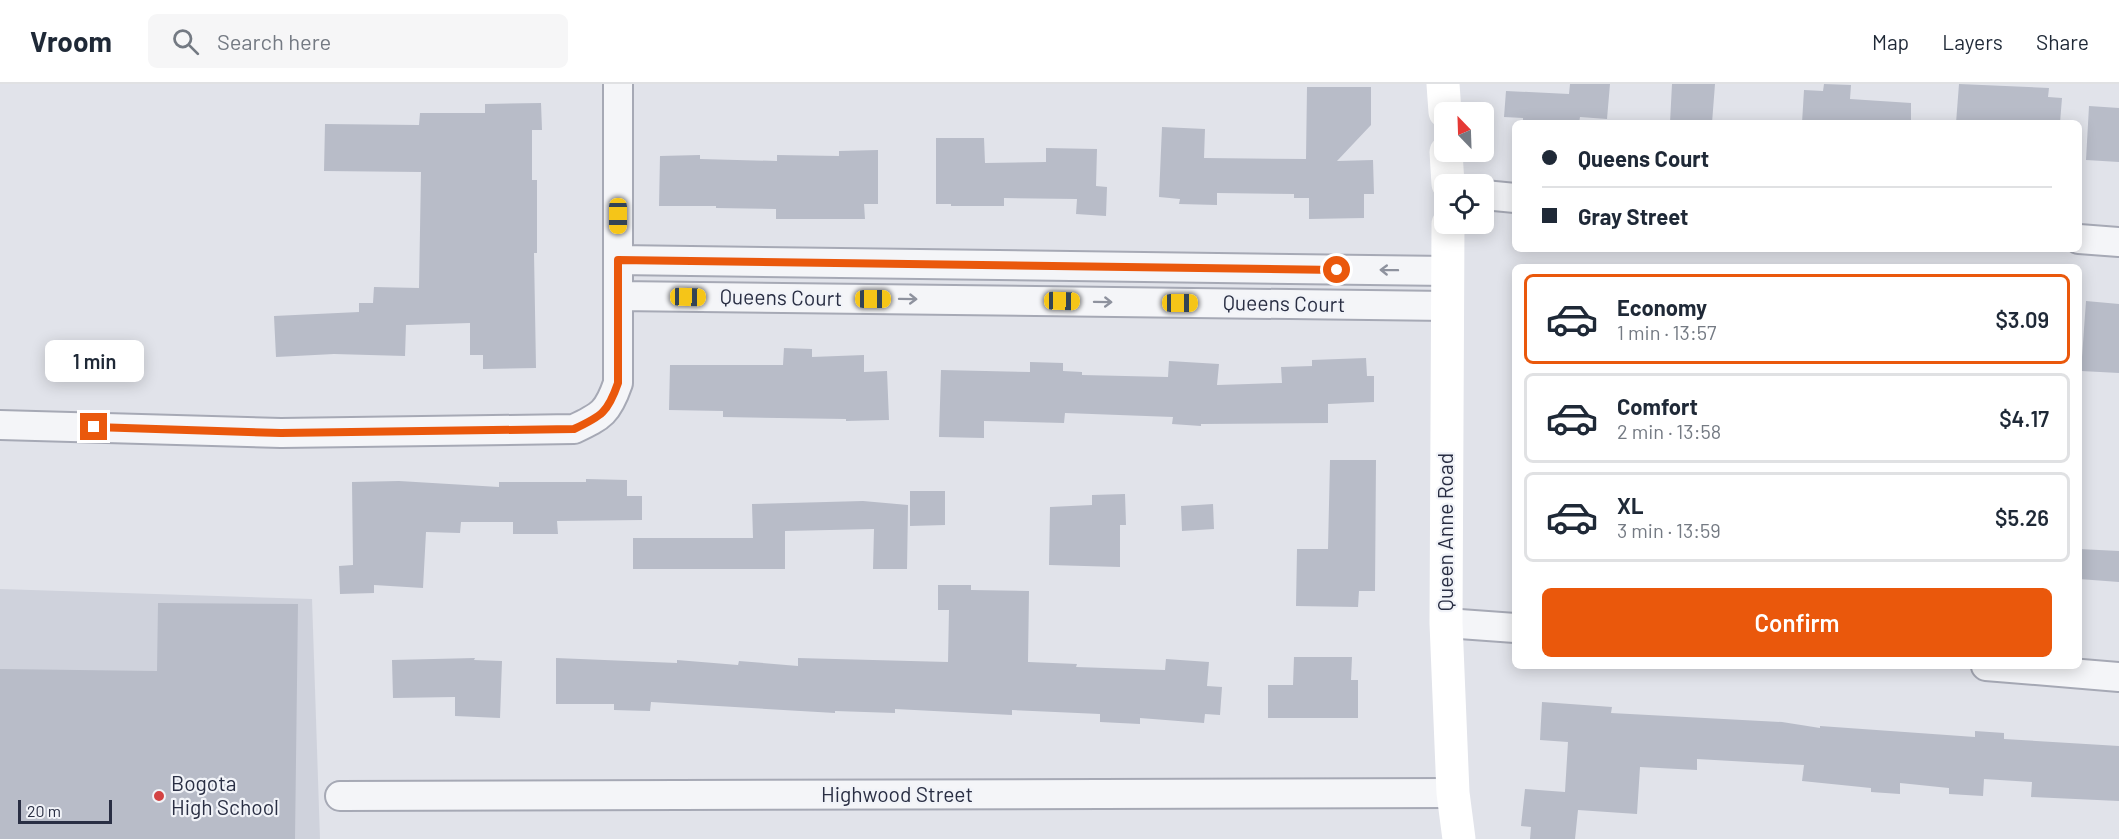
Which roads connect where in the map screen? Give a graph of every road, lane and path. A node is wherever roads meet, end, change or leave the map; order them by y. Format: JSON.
{"nodes":[{"id":1,"x":618,"y":84,"type":"edge"},
{"id":2,"x":1443,"y":84,"type":"edge"},
{"id":3,"x":1444,"y":102,"type":"edge"},
{"id":4,"x":1494,"y":196,"type":"edge"},
{"id":5,"x":1512,"y":198,"type":"edge"},
{"id":6,"x":1448,"y":234,"type":"edge"},
{"id":7,"x":2082,"y":239,"type":"edge"},
{"id":8,"x":2119,"y":242,"type":"edge"},
{"id":9,"x":618,"y":260,"type":"junction"},
{"id":10,"x":1448,"y":271,"type":"junction"},
{"id":11,"x":618,"y":296,"type":"junction"},
{"id":12,"x":1446,"y":306,"type":"junction"},
{"id":13,"x":0,"y":425,"type":"edge"},
{"id":14,"x":1446,"y":623,"type":"junction"},
{"id":15,"x":1512,"y":628,"type":"edge"},
{"id":16,"x":2022,"y":669,"type":"edge"},
{"id":17,"x":2119,"y":677,"type":"edge"},
{"id":18,"x":1453,"y":793,"type":"junction"},
{"id":19,"x":340,"y":796,"type":"dead end"},
{"id":20,"x":1460,"y":839,"type":"edge"}],
"edges":[{"from":1,"to":9,"type":"street"},
{"from":2,"to":3,"type":"street"},
{"from":4,"to":5,"type":"street"},
{"from":6,"to":10,"type":"street","name":"Queen Anne Road"},
{"from":7,"to":8,"type":"street"},
{"from":10,"to":9,"type":"street","name":"Queens Court","one_way":true},
{"from":9,"to":11,"type":"street"},
{"from":10,"to":12,"type":"street","name":"Queen Anne Road"},
{"from":11,"to":12,"type":"street","name":"Queens Court","one_way":true},
{"from":11,"to":13,"type":"street"},
{"from":12,"to":14,"type":"street","name":"Queen Anne Road"},
{"from":14,"to":15,"type":"street"},
{"from":14,"to":18,"type":"street","name":"Queen Anne Road"},
{"from":16,"to":17,"type":"street"},
{"from":18,"to":19,"type":"street","name":"Highwood Street"},
{"from":18,"to":20,"type":"street","name":"Queen Anne Road"}]}
